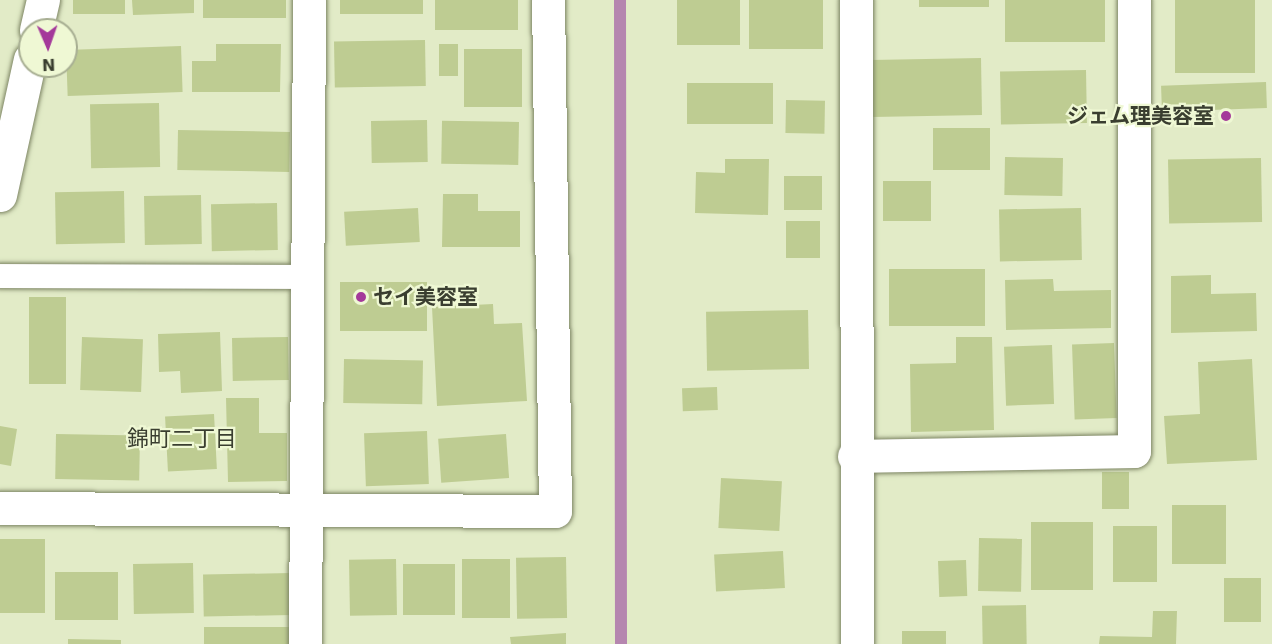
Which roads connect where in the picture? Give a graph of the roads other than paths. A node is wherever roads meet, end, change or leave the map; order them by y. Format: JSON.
{"nodes":[{"id":1,"x":43,"y":0,"type":"edge"},
{"id":2,"x":309,"y":0,"type":"edge"},
{"id":3,"x":548,"y":0,"type":"edge"},
{"id":4,"x":856,"y":0,"type":"edge"},
{"id":5,"x":1134,"y":0,"type":"edge"},
{"id":6,"x":39,"y":18,"type":"edge"},
{"id":7,"x":26,"y":78,"type":"edge"},
{"id":8,"x":0,"y":195,"type":"edge"},
{"id":9,"x":0,"y":276,"type":"edge"},
{"id":10,"x":306,"y":277,"type":"junction"},
{"id":11,"x":854,"y":456,"type":"junction"},
{"id":12,"x":0,"y":508,"type":"edge"},
{"id":13,"x":305,"y":509,"type":"junction"},
{"id":14,"x":305,"y":644,"type":"edge"},
{"id":15,"x":857,"y":644,"type":"edge"}],
"edges":[{"from":1,"to":6,"type":"street"},
{"from":2,"to":10,"type":"street"},
{"from":3,"to":13,"type":"street"},
{"from":4,"to":11,"type":"street"},
{"from":5,"to":11,"type":"street"},
{"from":7,"to":8,"type":"street"},
{"from":9,"to":10,"type":"lane"},
{"from":10,"to":13,"type":"street"},
{"from":11,"to":15,"type":"street"},
{"from":12,"to":13,"type":"street"},
{"from":13,"to":14,"type":"street"}]}
